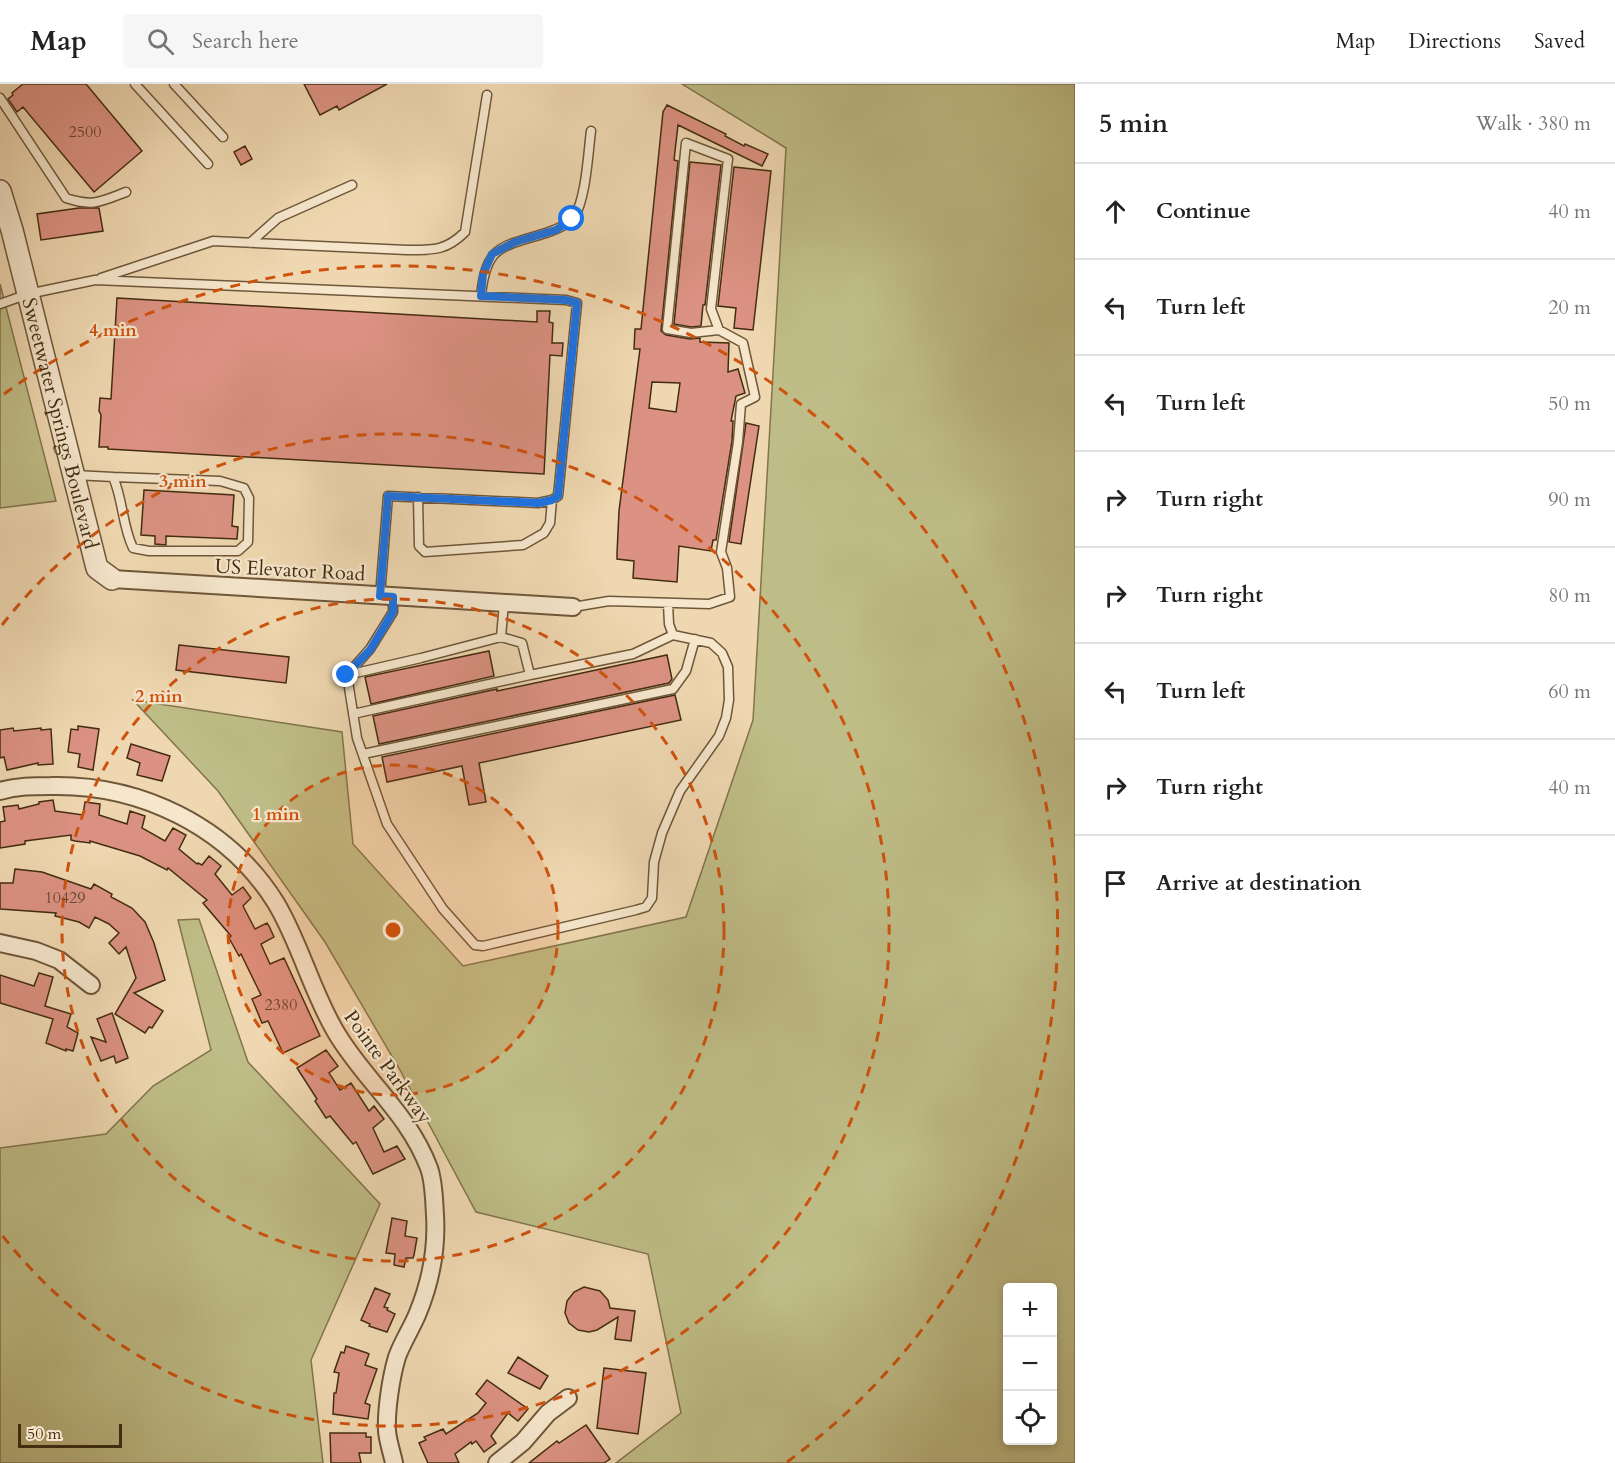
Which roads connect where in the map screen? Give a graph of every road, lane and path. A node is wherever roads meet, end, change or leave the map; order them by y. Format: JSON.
{"nodes":[{"id":1,"x":135,"y":84,"type":"edge"},
{"id":2,"x":174,"y":84,"type":"edge"},
{"id":3,"x":487,"y":95,"type":"dead end"},
{"id":4,"x":0,"y":98,"type":"edge"},
{"id":5,"x":591,"y":131,"type":"dead end"},
{"id":6,"x":223,"y":137,"type":"dead end"},
{"id":7,"x":208,"y":164,"type":"dead end"},
{"id":8,"x":352,"y":185,"type":"dead end"},
{"id":9,"x":0,"y":191,"type":"edge"},
{"id":10,"x":126,"y":192,"type":"dead end"},
{"id":11,"x":5,"y":221,"type":"edge"},
{"id":12,"x":250,"y":243,"type":"junction"},
{"id":13,"x":95,"y":280,"type":"junction"},
{"id":14,"x":28,"y":294,"type":"junction"},
{"id":15,"x":481,"y":296,"type":"junction"},
{"id":16,"x":0,"y":304,"type":"edge"},
{"id":17,"x":719,"y":330,"type":"junction"},
{"id":18,"x":74,"y":475,"type":"junction"},
{"id":19,"x":113,"y":477,"type":"junction"},
{"id":20,"x":418,"y":497,"type":"junction"},
{"id":21,"x":552,"y":500,"type":"junction"},
{"id":22,"x":112,"y":579,"type":"joint"},
{"id":23,"x":387,"y":597,"type":"junction"},
{"id":24,"x":504,"y":603,"type":"junction"},
{"id":25,"x":668,"y":603,"type":"junction"},
{"id":26,"x":573,"y":607,"type":"joint"},
{"id":27,"x":673,"y":635,"type":"junction"},
{"id":28,"x":501,"y":637,"type":"junction"},
{"id":29,"x":695,"y":639,"type":"junction"},
{"id":30,"x":346,"y":675,"type":"junction"},
{"id":31,"x":530,"y":675,"type":"junction"},
{"id":32,"x":353,"y":714,"type":"junction"},
{"id":33,"x":363,"y":754,"type":"junction"},
{"id":34,"x":0,"y":791,"type":"edge"},
{"id":35,"x":0,"y":943,"type":"edge"},
{"id":36,"x":91,"y":985,"type":"dead end"},
{"id":37,"x":568,"y":1398,"type":"dead end"},
{"id":38,"x":394,"y":1463,"type":"edge"},
{"id":39,"x":497,"y":1463,"type":"edge"}],
"edges":[{"from":1,"to":7,"type":"lane"},
{"from":2,"to":6,"type":"lane"},
{"from":3,"to":12,"type":"lane"},
{"from":4,"to":10,"type":"lane"},
{"from":5,"to":15,"type":"lane"},
{"from":8,"to":12,"type":"lane"},
{"from":9,"to":11,"type":"street","name":"Sweetwater Springs Boulevard"},
{"from":11,"to":14,"type":"street","name":"Sweetwater Springs Boulevard"},
{"from":12,"to":13,"type":"lane"},
{"from":13,"to":14,"type":"lane"},
{"from":13,"to":15,"type":"lane"},
{"from":14,"to":16,"type":"lane"},
{"from":14,"to":18,"type":"street","name":"Sweetwater Springs Boulevard"},
{"from":15,"to":21,"type":"lane"},
{"from":17,"to":17,"type":"lane"},
{"from":17,"to":25,"type":"lane"},
{"from":18,"to":19,"type":"lane"},
{"from":18,"to":22,"type":"street","name":"Sweetwater Springs Boulevard"},
{"from":19,"to":19,"type":"lane"},
{"from":20,"to":21,"type":"lane"},
{"from":20,"to":21,"type":"lane"},
{"from":20,"to":23,"type":"lane"},
{"from":22,"to":23,"type":"street","name":"US Elevator Road"},
{"from":23,"to":24,"type":"street","name":"US Elevator Road"},
{"from":23,"to":30,"type":"lane"},
{"from":24,"to":26,"type":"street","name":"US Elevator Road"},
{"from":24,"to":28,"type":"lane"},
{"from":25,"to":26,"type":"lane"},
{"from":25,"to":27,"type":"lane"},
{"from":27,"to":29,"type":"lane"},
{"from":27,"to":31,"type":"lane"},
{"from":28,"to":30,"type":"lane"},
{"from":28,"to":31,"type":"lane"},
{"from":29,"to":33,"type":"lane"},
{"from":29,"to":33,"type":"lane"},
{"from":30,"to":32,"type":"lane"},
{"from":31,"to":32,"type":"lane"},
{"from":32,"to":33,"type":"lane"},
{"from":34,"to":38,"type":"street","name":"Pointe Parkway"},
{"from":35,"to":36,"type":"street"},
{"from":37,"to":39,"type":"street"}]}
